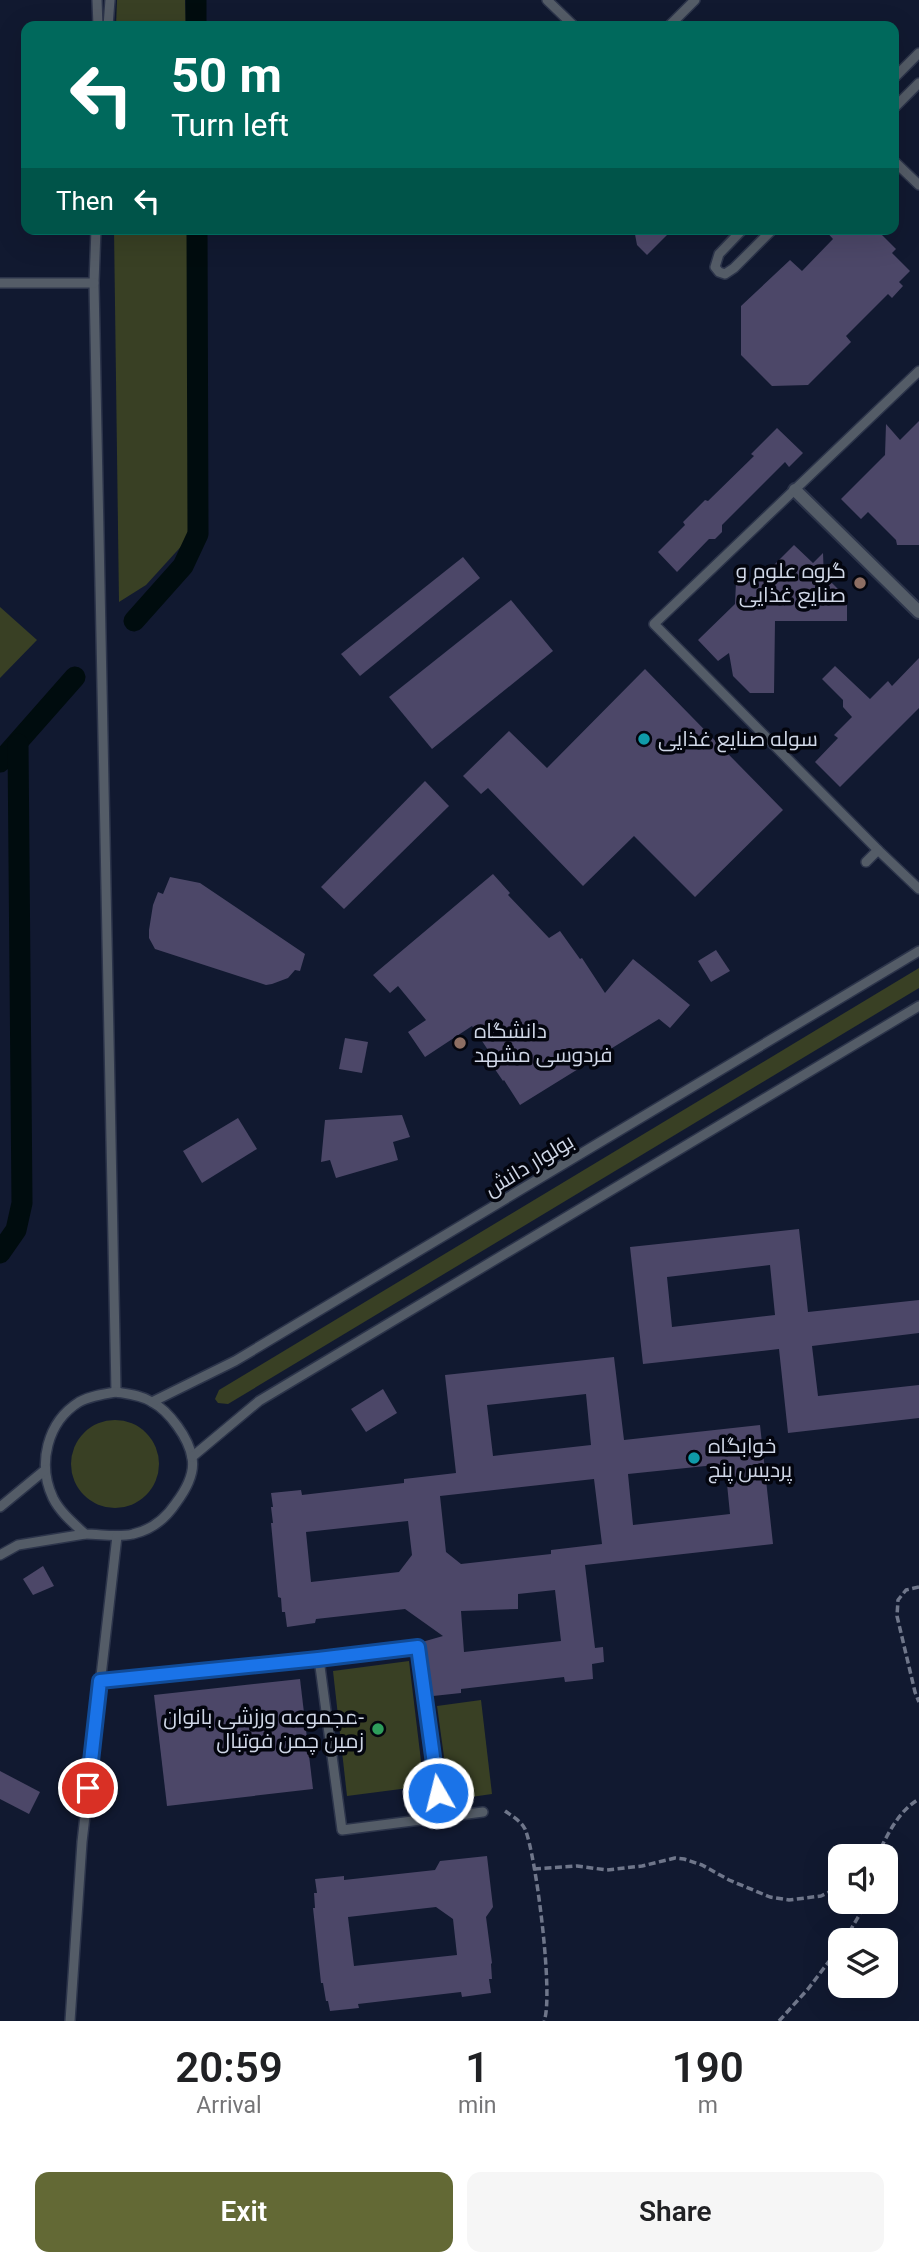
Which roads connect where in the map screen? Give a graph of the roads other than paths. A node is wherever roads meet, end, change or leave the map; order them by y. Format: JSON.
{"nodes":[{"id":1,"x":97,"y":0,"type":"edge"},
{"id":2,"x":110,"y":0,"type":"edge"},
{"id":3,"x":547,"y":0,"type":"edge"},
{"id":4,"x":695,"y":0,"type":"edge"},
{"id":5,"x":98,"y":21,"type":"edge"},
{"id":6,"x":108,"y":21,"type":"edge"},
{"id":7,"x":569,"y":21,"type":"edge"},
{"id":8,"x":674,"y":21,"type":"edge"},
{"id":9,"x":919,"y":53,"type":"edge"},
{"id":10,"x":899,"y":73,"type":"edge"},
{"id":11,"x":919,"y":83,"type":"edge"},
{"id":12,"x":899,"y":103,"type":"edge"},
{"id":13,"x":899,"y":166,"type":"edge"},
{"id":14,"x":919,"y":185,"type":"edge"},
{"id":15,"x":96,"y":235,"type":"edge"},
{"id":16,"x":737,"y":235,"type":"edge"},
{"id":17,"x":767,"y":235,"type":"edge"},
{"id":18,"x":0,"y":283,"type":"edge"},
{"id":19,"x":94,"y":283,"type":"junction"},
{"id":20,"x":919,"y":371,"type":"edge"},
{"id":21,"x":795,"y":490,"type":"junction"},
{"id":22,"x":919,"y":612,"type":"edge"},
{"id":23,"x":878,"y":850,"type":"junction"},
{"id":24,"x":866,"y":862,"type":"dead end"},
{"id":25,"x":919,"y":889,"type":"edge"},
{"id":26,"x":919,"y":951,"type":"edge"},
{"id":27,"x":919,"y":1006,"type":"edge"},
{"id":28,"x":116,"y":1392,"type":"junction"},
{"id":29,"x":152,"y":1402,"type":"junction"},
{"id":30,"x":192,"y":1457,"type":"junction"},
{"id":31,"x":45,"y":1470,"type":"junction"},
{"id":32,"x":0,"y":1507,"type":"edge"},
{"id":33,"x":85,"y":1534,"type":"junction"},
{"id":34,"x":117,"y":1536,"type":"junction"},
{"id":35,"x":0,"y":1555,"type":"edge"},
{"id":36,"x":318,"y":1659,"type":"junction"},
{"id":37,"x":100,"y":1681,"type":"junction"},
{"id":38,"x":483,"y":1812,"type":"dead end"},
{"id":39,"x":442,"y":1817,"type":"junction"},
{"id":40,"x":70,"y":2021,"type":"edge"}],
"edges":[{"from":1,"to":5,"type":"lane"},
{"from":2,"to":6,"type":"lane"},
{"from":3,"to":7,"type":"lane"},
{"from":4,"to":8,"type":"lane"},
{"from":9,"to":10,"type":"lane"},
{"from":11,"to":12,"type":"lane"},
{"from":13,"to":14,"type":"lane"},
{"from":15,"to":19,"type":"lane"},
{"from":16,"to":17,"type":"lane"},
{"from":18,"to":19,"type":"lane"},
{"from":19,"to":28,"type":"lane"},
{"from":20,"to":21,"type":"lane"},
{"from":21,"to":22,"type":"street"},
{"from":21,"to":23,"type":"lane"},
{"from":23,"to":24,"type":"lane"},
{"from":23,"to":25,"type":"lane"},
{"from":26,"to":29,"type":"lane","name":"بولوار دانش"},
{"from":27,"to":30,"type":"lane"},
{"from":28,"to":29,"type":"lane"},
{"from":28,"to":31,"type":"lane"},
{"from":29,"to":30,"type":"lane"},
{"from":30,"to":34,"type":"lane"},
{"from":31,"to":32,"type":"lane"},
{"from":31,"to":33,"type":"lane"},
{"from":33,"to":34,"type":"lane"},
{"from":33,"to":35,"type":"lane"},
{"from":34,"to":37,"type":"lane"},
{"from":36,"to":37,"type":"lane"},
{"from":36,"to":39,"type":"lane"},
{"from":36,"to":39,"type":"lane"},
{"from":37,"to":40,"type":"lane"},
{"from":38,"to":39,"type":"lane"}]}
